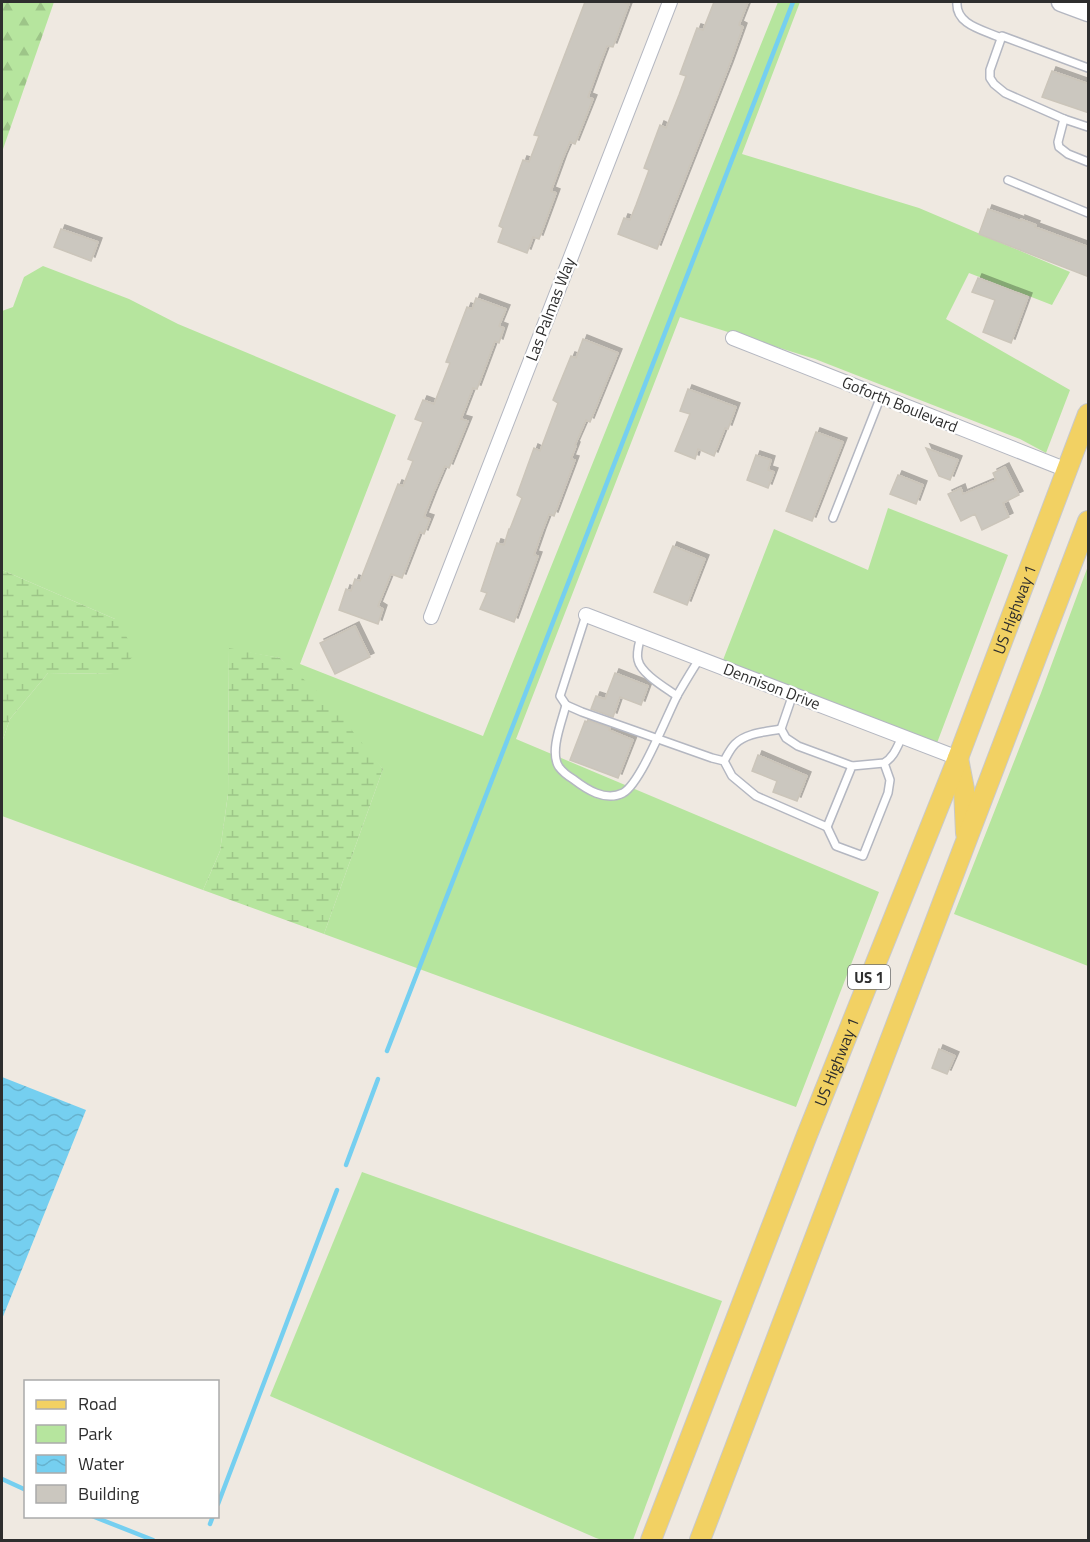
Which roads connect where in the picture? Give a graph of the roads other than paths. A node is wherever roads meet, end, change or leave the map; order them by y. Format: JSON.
{"nodes":[{"id":1,"x":670,"y":2,"type":"edge"},
{"id":2,"x":957,"y":2,"type":"edge"},
{"id":3,"x":1061,"y":2,"type":"edge"},
{"id":4,"x":1089,"y":12,"type":"edge"},
{"id":5,"x":1001,"y":38,"type":"junction"},
{"id":6,"x":1089,"y":68,"type":"edge"},
{"id":7,"x":1064,"y":119,"type":"junction"},
{"id":8,"x":1089,"y":127,"type":"edge"},
{"id":9,"x":1089,"y":162,"type":"edge"},
{"id":10,"x":1008,"y":180,"type":"dead end"},
{"id":11,"x":1089,"y":213,"type":"edge"},
{"id":12,"x":733,"y":338,"type":"dead end"},
{"id":13,"x":881,"y":396,"type":"junction"},
{"id":14,"x":1089,"y":414,"type":"edge"},
{"id":15,"x":1067,"y":471,"type":"junction"},
{"id":16,"x":833,"y":518,"type":"dead end"},
{"id":17,"x":1089,"y":521,"type":"edge"},
{"id":18,"x":586,"y":615,"type":"joint"},
{"id":19,"x":430,"y":617,"type":"dead end"},
{"id":20,"x":641,"y":636,"type":"junction"},
{"id":21,"x":700,"y":658,"type":"junction"},
{"id":22,"x":793,"y":694,"type":"junction"},
{"id":23,"x":677,"y":696,"type":"junction"},
{"id":24,"x":566,"y":705,"type":"junction"},
{"id":25,"x":781,"y":729,"type":"junction"},
{"id":26,"x":902,"y":736,"type":"junction"},
{"id":27,"x":657,"y":739,"type":"junction"},
{"id":28,"x":958,"y":758,"type":"junction"},
{"id":29,"x":724,"y":761,"type":"junction"},
{"id":30,"x":884,"y":763,"type":"junction"},
{"id":31,"x":852,"y":766,"type":"junction"},
{"id":32,"x":827,"y":827,"type":"junction"},
{"id":33,"x":966,"y":841,"type":"junction"},
{"id":34,"x":651,"y":1540,"type":"edge"},
{"id":35,"x":700,"y":1540,"type":"edge"}],
"edges":[{"from":1,"to":19,"type":"street","name":"Las Palmas Way"},
{"from":2,"to":5,"type":"lane"},
{"from":3,"to":4,"type":"street"},
{"from":5,"to":6,"type":"lane"},
{"from":5,"to":7,"type":"lane"},
{"from":7,"to":8,"type":"lane"},
{"from":7,"to":9,"type":"lane"},
{"from":10,"to":11,"type":"lane"},
{"from":12,"to":13,"type":"street","name":"Goforth Boulevard"},
{"from":13,"to":15,"type":"street","name":"Goforth Boulevard"},
{"from":13,"to":16,"type":"lane"},
{"from":14,"to":15,"type":"main road","name":"US Highway 1","number":"US 1"},
{"from":15,"to":28,"type":"main road","name":"US Highway 1","number":"US 1"},
{"from":17,"to":33,"type":"main road","number":"US 1"},
{"from":18,"to":20,"type":"street","name":"Dennison Drive"},
{"from":18,"to":24,"type":"lane"},
{"from":20,"to":21,"type":"street","name":"Dennison Drive"},
{"from":20,"to":23,"type":"lane"},
{"from":21,"to":22,"type":"street","name":"Dennison Drive"},
{"from":21,"to":23,"type":"lane"},
{"from":22,"to":25,"type":"lane"},
{"from":22,"to":26,"type":"street","name":"Dennison Drive"},
{"from":23,"to":27,"type":"lane"},
{"from":24,"to":27,"type":"lane"},
{"from":24,"to":27,"type":"lane"},
{"from":25,"to":29,"type":"lane"},
{"from":25,"to":31,"type":"lane"},
{"from":26,"to":28,"type":"street","name":"Dennison Drive"},
{"from":26,"to":30,"type":"lane"},
{"from":27,"to":29,"type":"lane"},
{"from":28,"to":33,"type":"main road"},
{"from":28,"to":34,"type":"main road","name":"US Highway 1","number":"US 1"},
{"from":29,"to":32,"type":"lane"},
{"from":30,"to":31,"type":"lane"},
{"from":30,"to":32,"type":"lane"},
{"from":31,"to":32,"type":"lane"},
{"from":33,"to":35,"type":"main road","number":"US 1"}]}
